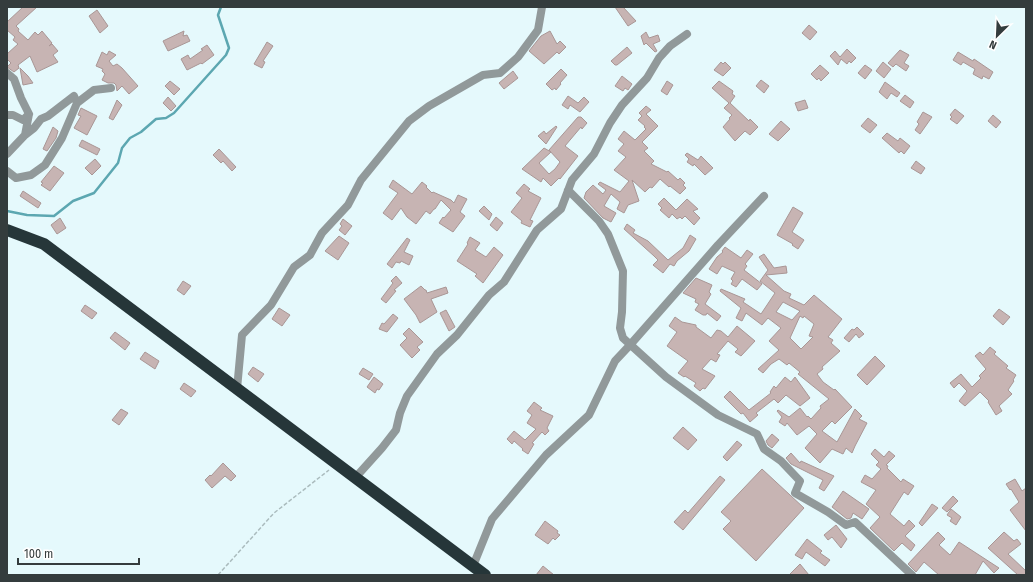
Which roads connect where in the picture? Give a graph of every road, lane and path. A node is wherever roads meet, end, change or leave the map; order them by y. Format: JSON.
{"nodes":[{"id":1,"x":542,"y":7,"type":"edge"},
{"id":2,"x":688,"y":34,"type":"dead end"},
{"id":3,"x":7,"y":73,"type":"edge"},
{"id":4,"x":111,"y":88,"type":"dead end"},
{"id":5,"x":77,"y":103,"type":"junction"},
{"id":6,"x":28,"y":114,"type":"junction"},
{"id":7,"x":7,"y":115,"type":"edge"},
{"id":8,"x":25,"y":135,"type":"junction"},
{"id":9,"x":7,"y":154,"type":"edge"},
{"id":10,"x":7,"y":171,"type":"edge"},
{"id":11,"x":568,"y":190,"type":"junction"},
{"id":12,"x":764,"y":196,"type":"dead end"},
{"id":13,"x":7,"y":230,"type":"edge"},
{"id":14,"x":630,"y":345,"type":"junction"},
{"id":15,"x":237,"y":389,"type":"junction"},
{"id":16,"x":337,"y":464,"type":"junction"},
{"id":17,"x":355,"y":478,"type":"junction"},
{"id":18,"x":473,"y":566,"type":"junction"},
{"id":19,"x":218,"y":575,"type":"edge"},
{"id":20,"x":485,"y":575,"type":"edge"},
{"id":21,"x":912,"y":575,"type":"edge"}],
"edges":[{"from":1,"to":15,"type":"street"},
{"from":2,"to":11,"type":"street"},
{"from":3,"to":6,"type":"street"},
{"from":4,"to":5,"type":"street"},
{"from":5,"to":8,"type":"street"},
{"from":5,"to":10,"type":"street"},
{"from":6,"to":7,"type":"street"},
{"from":6,"to":8,"type":"street"},
{"from":8,"to":9,"type":"street"},
{"from":11,"to":14,"type":"street"},
{"from":11,"to":17,"type":"street"},
{"from":12,"to":14,"type":"street"},
{"from":13,"to":15,"type":"highway"},
{"from":14,"to":18,"type":"street"},
{"from":14,"to":21,"type":"street"},
{"from":15,"to":16,"type":"highway"},
{"from":16,"to":17,"type":"highway"},
{"from":16,"to":19,"type":"path"},
{"from":17,"to":18,"type":"highway"},
{"from":18,"to":20,"type":"highway"}]}
